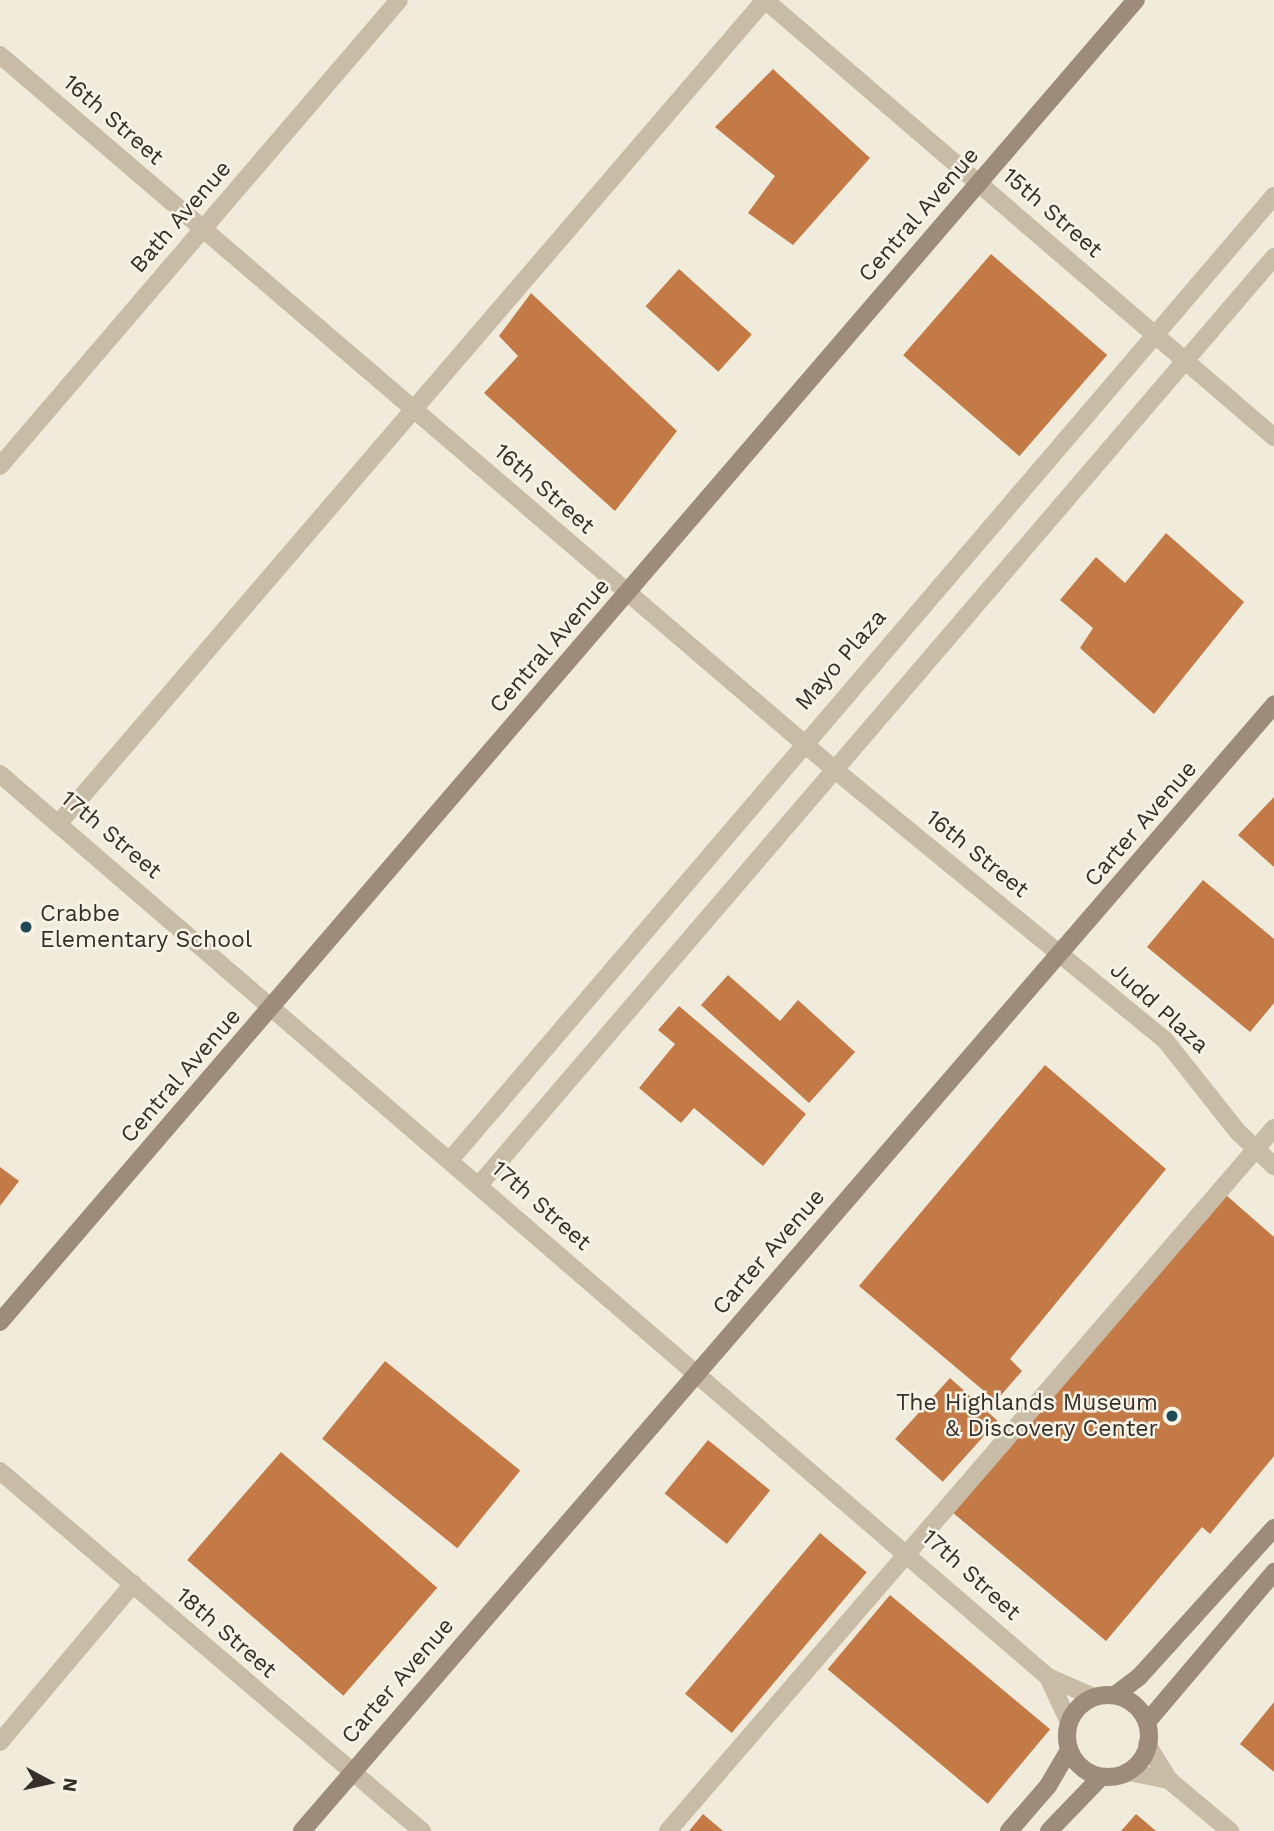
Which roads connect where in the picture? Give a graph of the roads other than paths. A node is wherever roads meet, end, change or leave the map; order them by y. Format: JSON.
{"nodes":[{"id":1,"x":399,"y":0,"type":"edge"},
{"id":2,"x":765,"y":0,"type":"edge"},
{"id":3,"x":1136,"y":0,"type":"edge"},
{"id":4,"x":0,"y":55,"type":"edge"},
{"id":5,"x":979,"y":182,"type":"junction"},
{"id":6,"x":1274,"y":196,"type":"edge"},
{"id":7,"x":203,"y":230,"type":"junction"},
{"id":8,"x":1274,"y":257,"type":"edge"},
{"id":9,"x":1154,"y":334,"type":"junction"},
{"id":10,"x":1186,"y":360,"type":"junction"},
{"id":11,"x":416,"y":412,"type":"junction"},
{"id":12,"x":1274,"y":437,"type":"edge"},
{"id":13,"x":0,"y":466,"type":"edge"},
{"id":14,"x":627,"y":593,"type":"junction"},
{"id":15,"x":1274,"y":705,"type":"edge"},
{"id":16,"x":803,"y":742,"type":"junction"},
{"id":17,"x":835,"y":770,"type":"junction"},
{"id":18,"x":0,"y":774,"type":"edge"},
{"id":19,"x":59,"y":824,"type":"junction"},
{"id":20,"x":1061,"y":955,"type":"junction"},
{"id":21,"x":274,"y":1005,"type":"junction"},
{"id":22,"x":1274,"y":1128,"type":"edge"},
{"id":23,"x":1256,"y":1149,"type":"junction"},
{"id":24,"x":450,"y":1160,"type":"junction"},
{"id":25,"x":1274,"y":1166,"type":"edge"},
{"id":26,"x":479,"y":1185,"type":"junction"},
{"id":27,"x":0,"y":1322,"type":"edge"},
{"id":28,"x":695,"y":1374,"type":"junction"},
{"id":29,"x":0,"y":1471,"type":"edge"},
{"id":30,"x":1274,"y":1528,"type":"edge"},
{"id":31,"x":905,"y":1549,"type":"junction"},
{"id":32,"x":1274,"y":1573,"type":"edge"},
{"id":33,"x":132,"y":1584,"type":"junction"},
{"id":34,"x":1048,"y":1676,"type":"junction"},
{"id":35,"x":1115,"y":1695,"type":"junction"},
{"id":36,"x":1094,"y":1697,"type":"junction"},
{"id":37,"x":1069,"y":1722,"type":"junction"},
{"id":38,"x":1147,"y":1722,"type":"junction"},
{"id":39,"x":0,"y":1742,"type":"edge"},
{"id":40,"x":1147,"y":1744,"type":"junction"},
{"id":41,"x":1069,"y":1750,"type":"junction"},
{"id":42,"x":352,"y":1772,"type":"junction"},
{"id":43,"x":1128,"y":1772,"type":"junction"},
{"id":44,"x":1101,"y":1776,"type":"junction"},
{"id":45,"x":1169,"y":1780,"type":"junction"},
{"id":46,"x":302,"y":1831,"type":"edge"},
{"id":47,"x":422,"y":1831,"type":"edge"},
{"id":48,"x":668,"y":1831,"type":"edge"},
{"id":49,"x":1009,"y":1831,"type":"edge"},
{"id":50,"x":1049,"y":1831,"type":"edge"},
{"id":51,"x":1230,"y":1831,"type":"edge"}],
"edges":[{"from":1,"to":7,"type":"street","name":"Bath Avenue"},
{"from":2,"to":5,"type":"street","name":"15th Street"},
{"from":2,"to":11,"type":"street"},
{"from":3,"to":5,"type":"street","name":"Central Avenue"},
{"from":4,"to":7,"type":"street","name":"16th Street"},
{"from":5,"to":9,"type":"street","name":"15th Street"},
{"from":5,"to":14,"type":"street","name":"Central Avenue"},
{"from":6,"to":9,"type":"street","name":"Mayo Plaza"},
{"from":7,"to":11,"type":"street","name":"16th Street"},
{"from":7,"to":13,"type":"street","name":"Bath Avenue"},
{"from":8,"to":10,"type":"street"},
{"from":9,"to":10,"type":"street","name":"15th Street"},
{"from":9,"to":16,"type":"street","name":"Mayo Plaza"},
{"from":10,"to":12,"type":"street","name":"15th Street"},
{"from":10,"to":17,"type":"street"},
{"from":11,"to":14,"type":"street","name":"16th Street"},
{"from":11,"to":19,"type":"street"},
{"from":14,"to":16,"type":"street","name":"16th Street"},
{"from":14,"to":21,"type":"street","name":"Central Avenue"},
{"from":15,"to":20,"type":"street","name":"Carter Avenue"},
{"from":16,"to":17,"type":"street","name":"16th Street"},
{"from":16,"to":24,"type":"street","name":"Mayo Plaza"},
{"from":17,"to":20,"type":"street","name":"16th Street"},
{"from":17,"to":26,"type":"street"},
{"from":18,"to":19,"type":"street","name":"17th Street"},
{"from":19,"to":21,"type":"street","name":"17th Street"},
{"from":20,"to":23,"type":"street","name":"Judd Plaza"},
{"from":20,"to":28,"type":"street","name":"Carter Avenue"},
{"from":21,"to":24,"type":"street","name":"17th Street"},
{"from":21,"to":27,"type":"street","name":"Central Avenue"},
{"from":22,"to":23,"type":"street"},
{"from":23,"to":25,"type":"street","name":"Judd Plaza"},
{"from":23,"to":31,"type":"street"},
{"from":24,"to":26,"type":"street","name":"17th Street"},
{"from":26,"to":28,"type":"street","name":"17th Street"},
{"from":28,"to":31,"type":"street","name":"17th Street"},
{"from":28,"to":42,"type":"street","name":"Carter Avenue"},
{"from":29,"to":33,"type":"street","name":"18th Street"},
{"from":30,"to":35,"type":"street"},
{"from":31,"to":34,"type":"street","name":"17th Street"},
{"from":31,"to":48,"type":"street"},
{"from":32,"to":38,"type":"street"},
{"from":33,"to":39,"type":"street"},
{"from":33,"to":42,"type":"street","name":"18th Street"},
{"from":34,"to":36,"type":"street","name":"17th Street"},
{"from":34,"to":37,"type":"street","name":"17th Street"},
{"from":35,"to":36,"type":"street"},
{"from":35,"to":38,"type":"street"},
{"from":36,"to":37,"type":"street"},
{"from":37,"to":41,"type":"street"},
{"from":38,"to":40,"type":"street"},
{"from":40,"to":43,"type":"street"},
{"from":40,"to":45,"type":"street"},
{"from":41,"to":44,"type":"street"},
{"from":41,"to":49,"type":"street"},
{"from":42,"to":46,"type":"street","name":"Carter Avenue"},
{"from":42,"to":47,"type":"street","name":"18th Street"},
{"from":43,"to":44,"type":"street"},
{"from":43,"to":45,"type":"street"},
{"from":44,"to":50,"type":"street"},
{"from":45,"to":51,"type":"street"}]}
